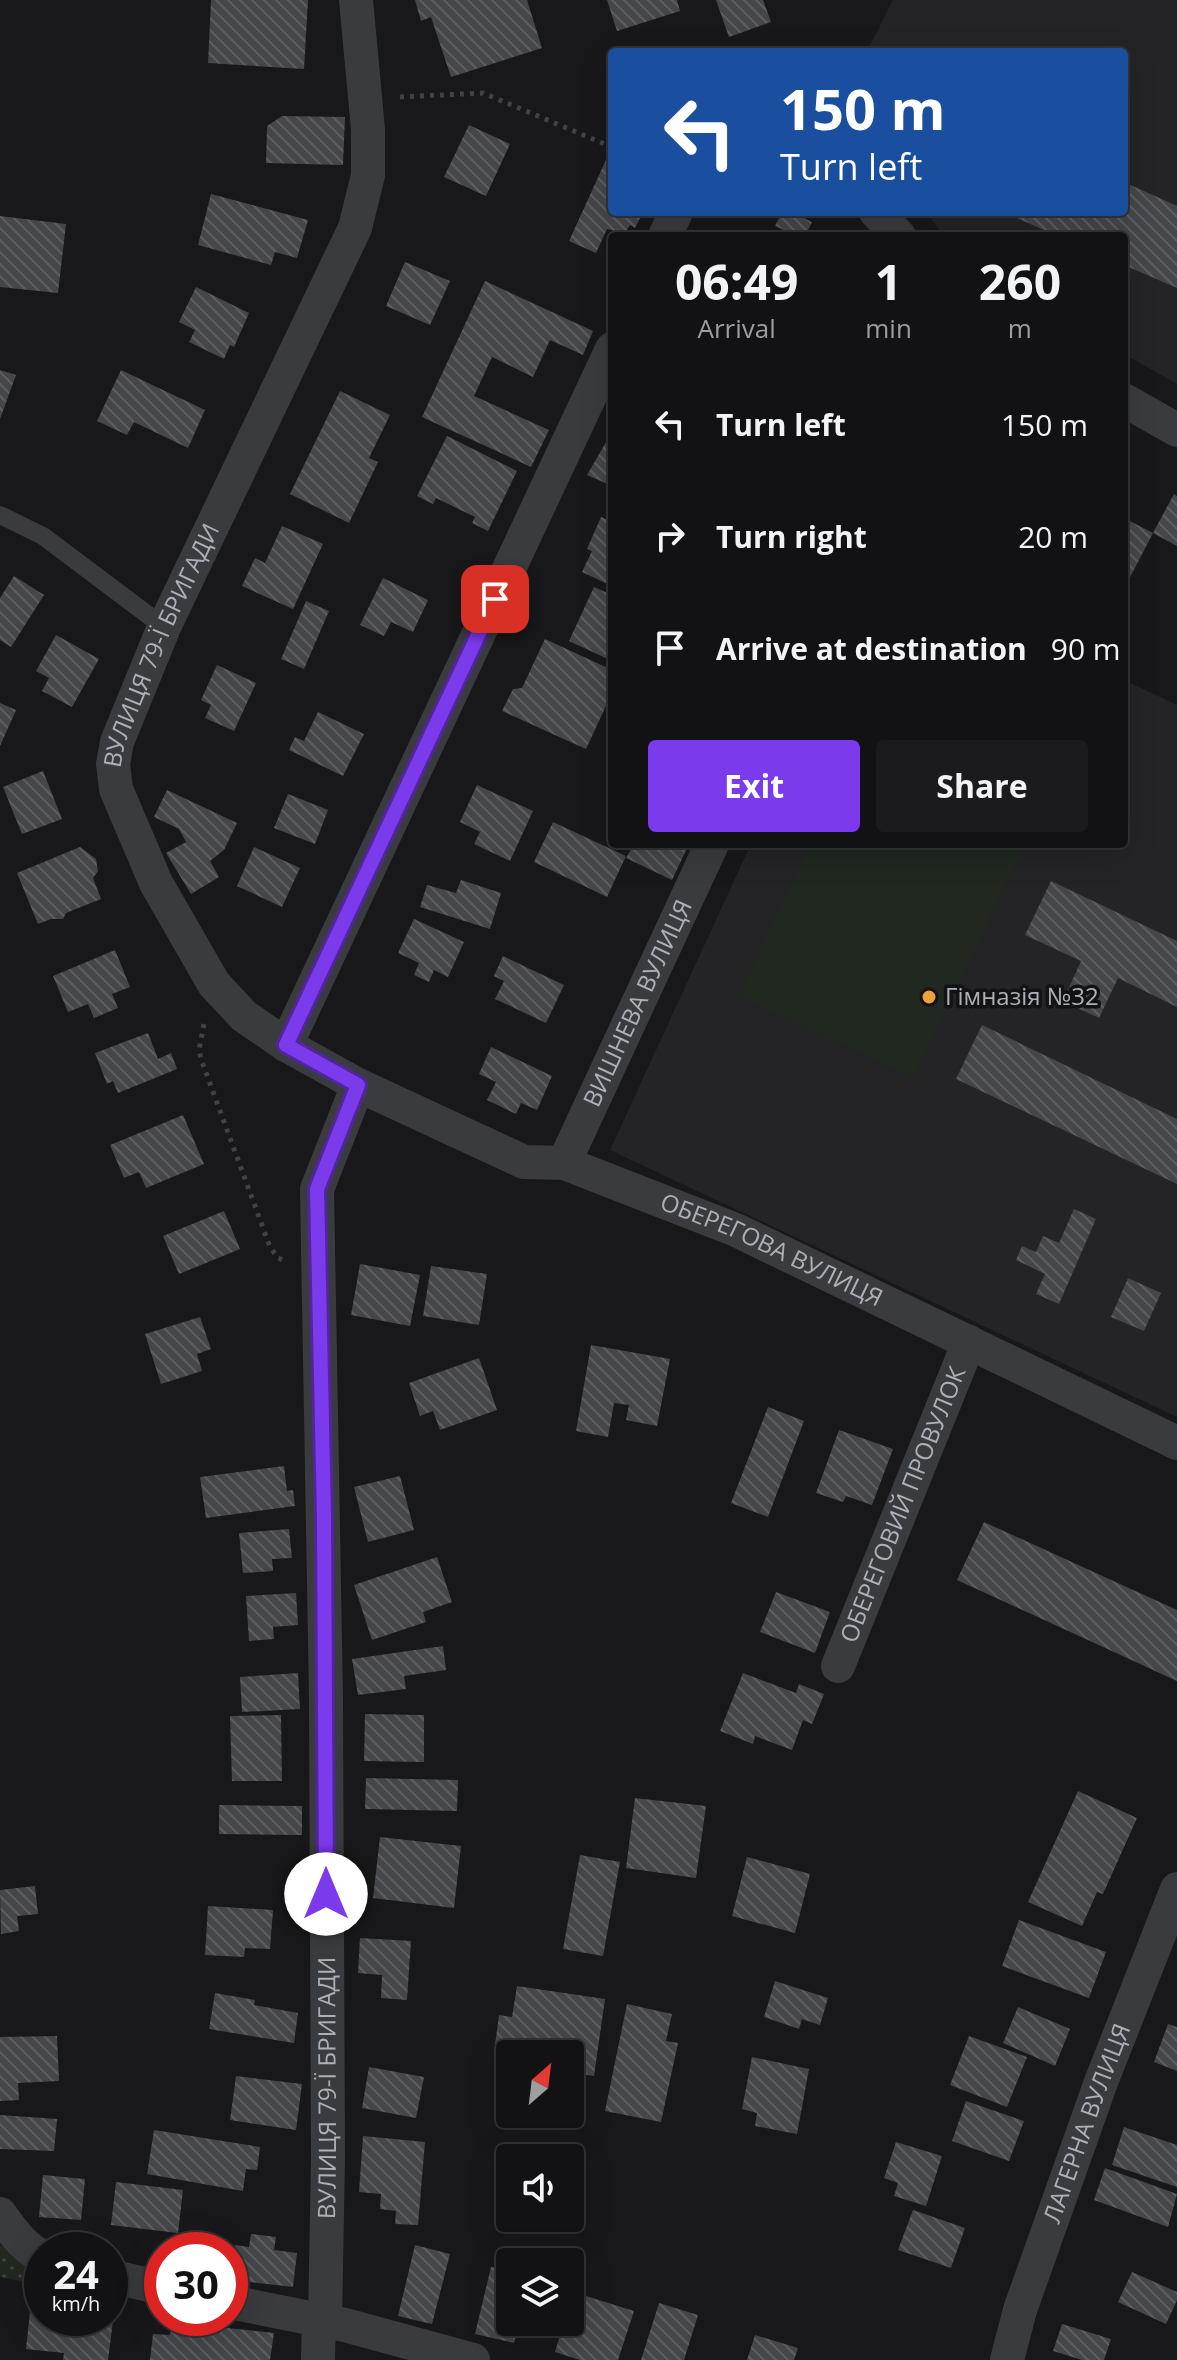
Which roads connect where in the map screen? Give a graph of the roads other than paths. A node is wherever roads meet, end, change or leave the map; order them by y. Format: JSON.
{"nodes":[{"id":1,"x":356,"y":0,"type":"edge"},
{"id":2,"x":880,"y":216,"type":"edge"},
{"id":3,"x":895,"y":232,"type":"edge"},
{"id":4,"x":608,"y":358,"type":"edge"},
{"id":5,"x":1128,"y":402,"type":"edge"},
{"id":6,"x":1177,"y":430,"type":"edge"},
{"id":7,"x":0,"y":515,"type":"edge"},
{"id":8,"x":164,"y":627,"type":"junction"},
{"id":9,"x":710,"y":848,"type":"edge"},
{"id":10,"x":286,"y":1045,"type":"junction"},
{"id":11,"x":358,"y":1085,"type":"junction"},
{"id":12,"x":564,"y":1163,"type":"junction"},
{"id":13,"x":969,"y":1342,"type":"junction"},
{"id":14,"x":1177,"y":1443,"type":"edge"},
{"id":15,"x":838,"y":1666,"type":"dead end"},
{"id":16,"x":1177,"y":1889,"type":"edge"},
{"id":17,"x":248,"y":2306,"type":"edge"},
{"id":18,"x":322,"y":2321,"type":"junction"},
{"id":19,"x":318,"y":2360,"type":"edge"},
{"id":20,"x":473,"y":2360,"type":"edge"},
{"id":21,"x":1007,"y":2360,"type":"edge"}],
"edges":[{"from":1,"to":8,"type":"street","name":"ВУЛИЦЯ 79-Ї БРИГАДИ"},
{"from":2,"to":3,"type":"street"},
{"from":4,"to":10,"type":"street"},
{"from":5,"to":6,"type":"street"},
{"from":7,"to":8,"type":"lane"},
{"from":8,"to":10,"type":"street","name":"ВУЛИЦЯ 79-Ї БРИГАДИ"},
{"from":9,"to":12,"type":"street","name":"ВИШНЕВА ВУЛИЦЯ"},
{"from":10,"to":11,"type":"street","name":"ВУЛИЦЯ 79-Ї БРИГАДИ"},
{"from":11,"to":12,"type":"street","name":"ОБЕРЕГОВА ВУЛИЦЯ"},
{"from":11,"to":18,"type":"street","name":"ВУЛИЦЯ 79-Ї БРИГАДИ"},
{"from":12,"to":13,"type":"street","name":"ОБЕРЕГОВА ВУЛИЦЯ"},
{"from":13,"to":14,"type":"street","name":"ОБЕРЕГОВА ВУЛИЦЯ"},
{"from":13,"to":15,"type":"street","name":"ОБЕРЕГОВИЙ ПРОВУЛОК"},
{"from":16,"to":21,"type":"street","name":"ЛАГЕРНА ВУЛИЦЯ"},
{"from":17,"to":18,"type":"street"},
{"from":18,"to":19,"type":"street","name":"ВУЛИЦЯ 79-Ї БРИГАДИ"},
{"from":18,"to":20,"type":"street"}]}
